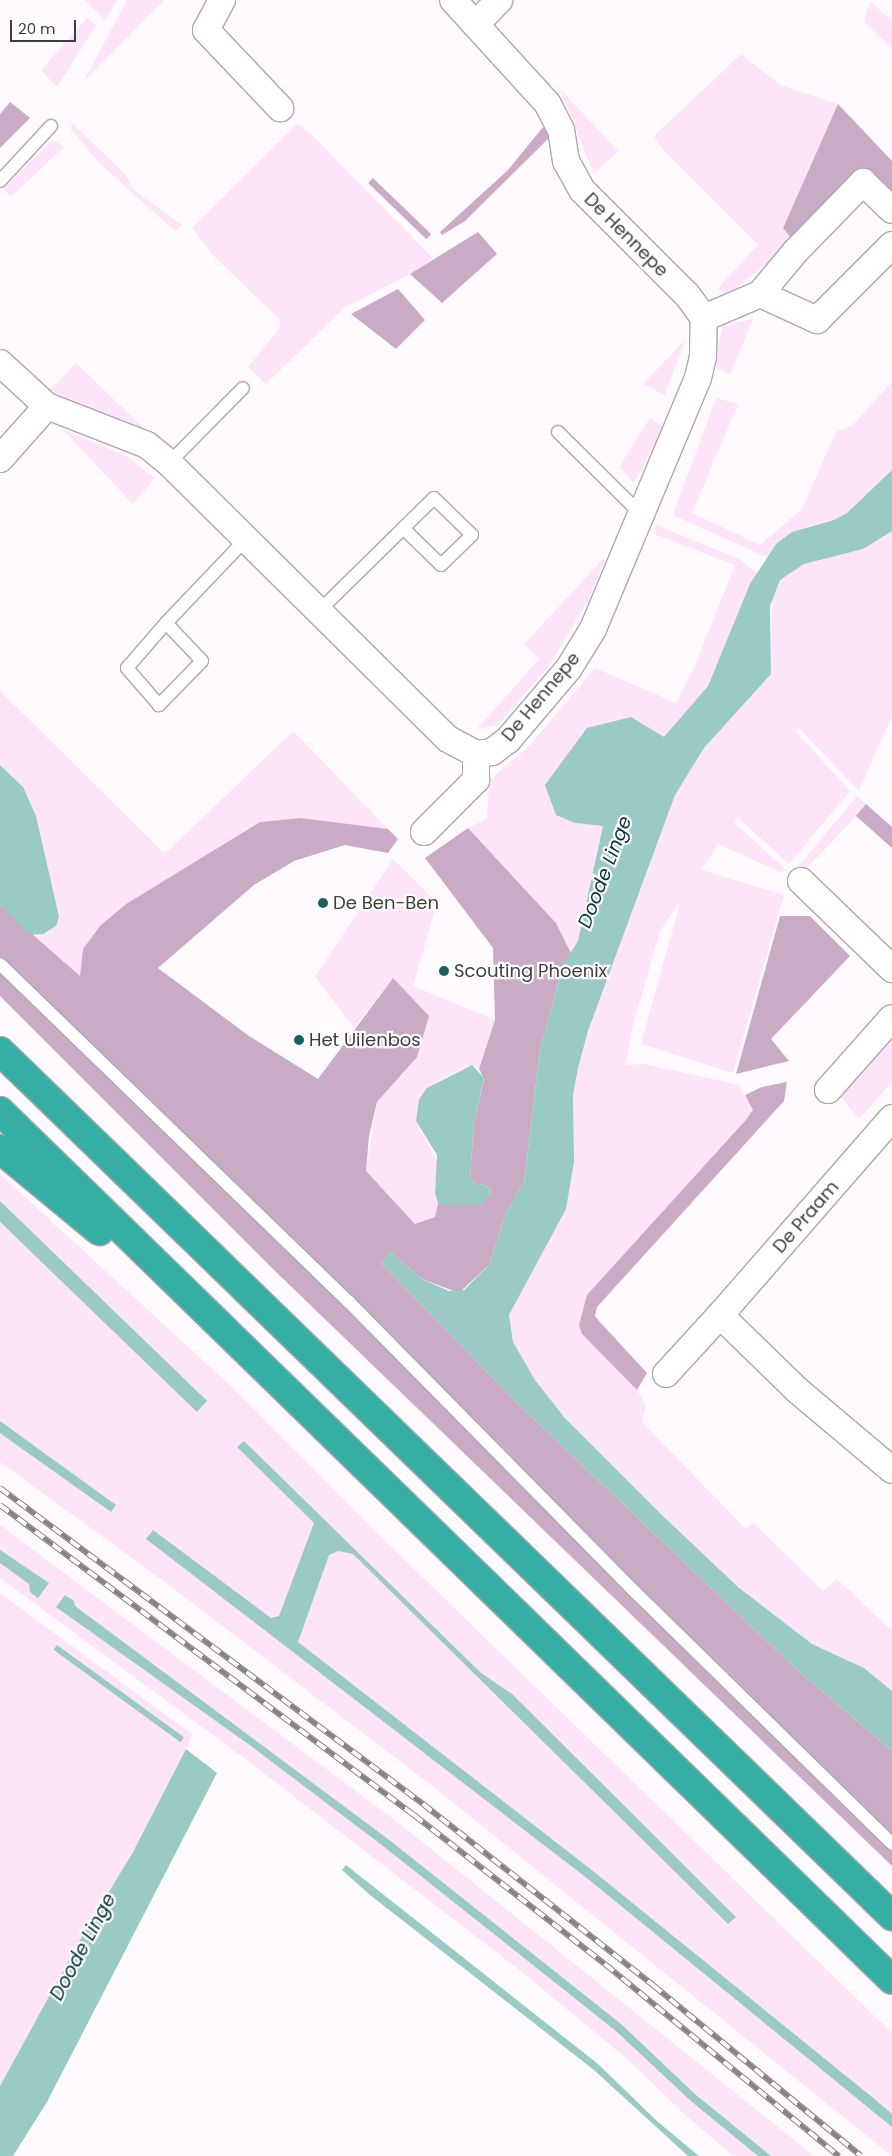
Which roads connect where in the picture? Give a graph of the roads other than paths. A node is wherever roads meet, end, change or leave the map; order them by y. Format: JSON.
{"nodes":[{"id":1,"x":222,"y":0,"type":"edge"},
{"id":2,"x":453,"y":0,"type":"edge"},
{"id":3,"x":499,"y":0,"type":"edge"},
{"id":4,"x":477,"y":23,"type":"junction"},
{"id":5,"x":280,"y":108,"type":"dead end"},
{"id":6,"x":51,"y":126,"type":"dead end"},
{"id":7,"x":0,"y":181,"type":"edge"},
{"id":8,"x":892,"y":210,"type":"edge"},
{"id":9,"x":892,"y":245,"type":"edge"},
{"id":10,"x":760,"y":294,"type":"junction"},
{"id":11,"x":704,"y":318,"type":"junction"},
{"id":12,"x":0,"y":363,"type":"edge"},
{"id":13,"x":243,"y":388,"type":"dead end"},
{"id":14,"x":47,"y":406,"type":"junction"},
{"id":15,"x":558,"y":432,"type":"dead end"},
{"id":16,"x":0,"y":459,"type":"edge"},
{"id":17,"x":169,"y":463,"type":"junction"},
{"id":18,"x":642,"y":515,"type":"junction"},
{"id":19,"x":403,"y":528,"type":"junction"},
{"id":20,"x":246,"y":539,"type":"junction"},
{"id":21,"x":319,"y":611,"type":"junction"},
{"id":22,"x":166,"y":623,"type":"junction"},
{"id":23,"x":476,"y":754,"type":"junction"},
{"id":24,"x":424,"y":832,"type":"dead end"},
{"id":25,"x":800,"y":882,"type":"dead end"},
{"id":26,"x":0,"y":964,"type":"edge"},
{"id":27,"x":892,"y":969,"type":"edge"},
{"id":28,"x":892,"y":1018,"type":"edge"},
{"id":29,"x":0,"y":1042,"type":"edge"},
{"id":30,"x":0,"y":1051,"type":"edge"},
{"id":31,"x":828,"y":1090,"type":"dead end"},
{"id":32,"x":58,"y":1107,"type":"junction"},
{"id":33,"x":0,"y":1112,"type":"edge"},
{"id":34,"x":892,"y":1118,"type":"edge"},
{"id":35,"x":0,"y":1150,"type":"edge"},
{"id":36,"x":720,"y":1315,"type":"junction"},
{"id":37,"x":240,"y":1346,"type":"junction"},
{"id":38,"x":666,"y":1374,"type":"dead end"},
{"id":39,"x":892,"y":1470,"type":"edge"},
{"id":40,"x":892,"y":1844,"type":"edge"},
{"id":41,"x":892,"y":1916,"type":"edge"},
{"id":42,"x":892,"y":1980,"type":"edge"}],
"edges":[{"from":1,"to":5,"type":"street"},
{"from":2,"to":4,"type":"street","name":"De Hennepe"},
{"from":3,"to":4,"type":"street"},
{"from":4,"to":11,"type":"street","name":"De Hennepe"},
{"from":6,"to":7,"type":"lane"},
{"from":8,"to":10,"type":"street"},
{"from":9,"to":10,"type":"street"},
{"from":10,"to":11,"type":"street"},
{"from":11,"to":18,"type":"street","name":"De Hennepe"},
{"from":12,"to":14,"type":"street"},
{"from":13,"to":17,"type":"lane"},
{"from":14,"to":16,"type":"street"},
{"from":14,"to":17,"type":"street"},
{"from":15,"to":18,"type":"lane"},
{"from":17,"to":20,"type":"street"},
{"from":18,"to":23,"type":"street","name":"De Hennepe"},
{"from":19,"to":19,"type":"lane"},
{"from":19,"to":21,"type":"lane"},
{"from":20,"to":21,"type":"street"},
{"from":20,"to":22,"type":"lane"},
{"from":21,"to":23,"type":"street"},
{"from":22,"to":22,"type":"lane"},
{"from":23,"to":24,"type":"street"},
{"from":25,"to":27,"type":"street"},
{"from":26,"to":40,"type":"lane"},
{"from":28,"to":31,"type":"street"},
{"from":29,"to":32,"type":"highway"},
{"from":30,"to":32,"type":"highway"},
{"from":32,"to":41,"type":"highway"},
{"from":33,"to":37,"type":"highway"},
{"from":34,"to":36,"type":"street","name":"De Praam"},
{"from":35,"to":37,"type":"highway"},
{"from":36,"to":38,"type":"street","name":"De Praam"},
{"from":36,"to":39,"type":"street"},
{"from":37,"to":42,"type":"highway"}]}
